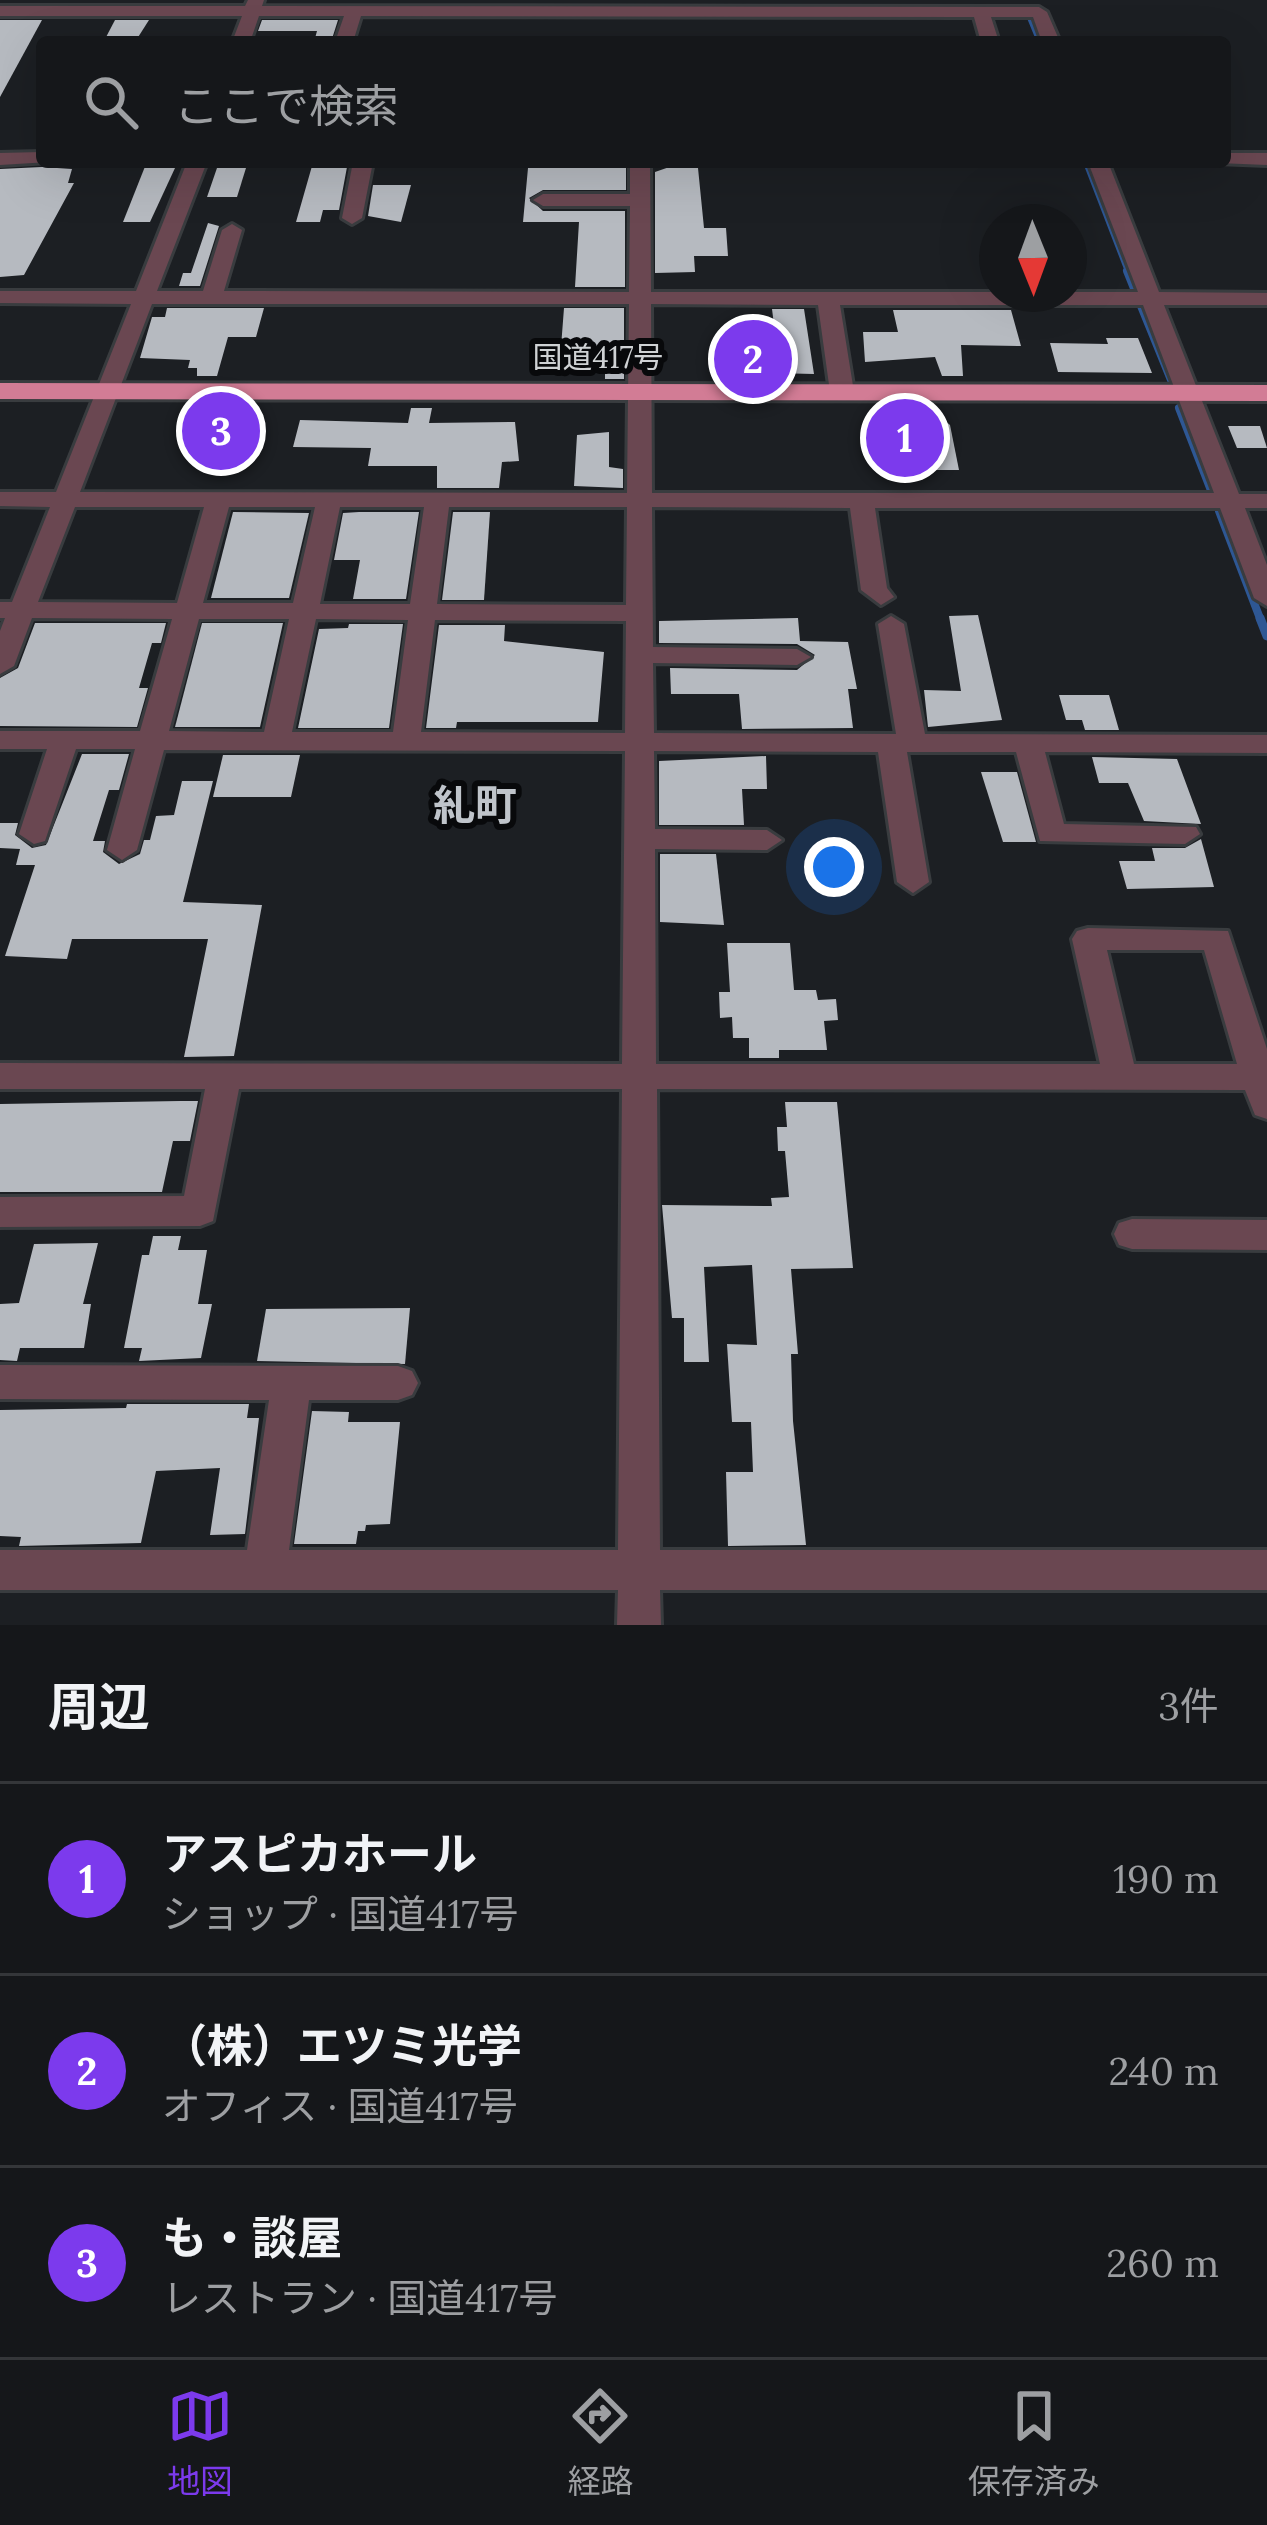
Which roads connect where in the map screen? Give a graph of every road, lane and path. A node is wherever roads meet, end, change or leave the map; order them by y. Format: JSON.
{"nodes":[{"id":1,"x":60,"y":5,"type":"edge"},
{"id":2,"x":254,"y":5,"type":"edge"},
{"id":3,"x":492,"y":6,"type":"edge"},
{"id":4,"x":0,"y":10,"type":"edge"},
{"id":5,"x":354,"y":11,"type":"junction"},
{"id":6,"x":981,"y":12,"type":"junction"},
{"id":7,"x":639,"y":13,"type":"edge"},
{"id":8,"x":243,"y":36,"type":"edge"},
{"id":9,"x":346,"y":36,"type":"edge"},
{"id":10,"x":988,"y":36,"type":"edge"},
{"id":11,"x":1049,"y":36,"type":"edge"},
{"id":12,"x":36,"y":158,"type":"edge"},
{"id":13,"x":0,"y":159,"type":"edge"},
{"id":14,"x":1231,"y":159,"type":"edge"},
{"id":15,"x":1267,"y":159,"type":"edge"},
{"id":16,"x":195,"y":168,"type":"edge"},
{"id":17,"x":363,"y":168,"type":"edge"},
{"id":18,"x":640,"y":168,"type":"edge"},
{"id":19,"x":1100,"y":168,"type":"edge"},
{"id":20,"x":543,"y":200,"type":"dead end"},
{"id":21,"x":640,"y":200,"type":"junction"},
{"id":22,"x":352,"y":218,"type":"dead end"},
{"id":23,"x":232,"y":230,"type":"dead end"},
{"id":24,"x":0,"y":297,"type":"edge"},
{"id":25,"x":145,"y":298,"type":"junction"},
{"id":26,"x":211,"y":298,"type":"junction"},
{"id":27,"x":640,"y":298,"type":"junction"},
{"id":28,"x":828,"y":298,"type":"junction"},
{"id":29,"x":1267,"y":298,"type":"edge"},
{"id":30,"x":1150,"y":299,"type":"junction"},
{"id":31,"x":0,"y":391,"type":"edge"},
{"id":32,"x":106,"y":391,"type":"junction"},
{"id":33,"x":638,"y":392,"type":"junction"},
{"id":34,"x":842,"y":392,"type":"junction"},
{"id":35,"x":1187,"y":393,"type":"junction"},
{"id":36,"x":1267,"y":393,"type":"edge"},
{"id":37,"x":0,"y":499,"type":"edge"},
{"id":38,"x":65,"y":500,"type":"junction"},
{"id":39,"x":218,"y":500,"type":"junction"},
{"id":40,"x":329,"y":500,"type":"junction"},
{"id":41,"x":437,"y":500,"type":"junction"},
{"id":42,"x":637,"y":500,"type":"junction"},
{"id":43,"x":861,"y":500,"type":"junction"},
{"id":44,"x":1230,"y":501,"type":"junction"},
{"id":45,"x":1267,"y":501,"type":"edge"},
{"id":46,"x":1265,"y":587,"type":"edge"},
{"id":47,"x":11,"y":610,"type":"edge"},
{"id":48,"x":188,"y":611,"type":"junction"},
{"id":49,"x":305,"y":611,"type":"junction"},
{"id":50,"x":424,"y":611,"type":"junction"},
{"id":51,"x":638,"y":613,"type":"junction"},
{"id":52,"x":638,"y":655,"type":"junction"},
{"id":53,"x":797,"y":656,"type":"dead end"},
{"id":54,"x":0,"y":666,"type":"edge"},
{"id":55,"x":0,"y":740,"type":"edge"},
{"id":56,"x":64,"y":740,"type":"junction"},
{"id":57,"x":153,"y":741,"type":"junction"},
{"id":58,"x":276,"y":741,"type":"junction"},
{"id":59,"x":406,"y":741,"type":"junction"},
{"id":60,"x":639,"y":742,"type":"junction"},
{"id":61,"x":901,"y":742,"type":"junction"},
{"id":62,"x":1028,"y":743,"type":"junction"},
{"id":63,"x":1267,"y":744,"type":"edge"},
{"id":64,"x":34,"y":834,"type":"dead end"},
{"id":65,"x":1185,"y":834,"type":"dead end"},
{"id":66,"x":638,"y":839,"type":"junction"},
{"id":67,"x":767,"y":840,"type":"dead end"},
{"id":68,"x":122,"y":850,"type":"dead end"},
{"id":69,"x":913,"y":882,"type":"dead end"},
{"id":70,"x":0,"y":1076,"type":"edge"},
{"id":71,"x":639,"y":1076,"type":"junction"},
{"id":72,"x":1120,"y":1076,"type":"junction"},
{"id":73,"x":224,"y":1077,"type":"junction"},
{"id":74,"x":1264,"y":1086,"type":"edge"},
{"id":75,"x":0,"y":1212,"type":"edge"},
{"id":76,"x":1132,"y":1234,"type":"dead end"},
{"id":77,"x":1267,"y":1234,"type":"edge"},
{"id":78,"x":0,"y":1382,"type":"edge"},
{"id":79,"x":290,"y":1383,"type":"junction"},
{"id":80,"x":398,"y":1383,"type":"dead end"},
{"id":81,"x":0,"y":1570,"type":"edge"},
{"id":82,"x":265,"y":1570,"type":"junction"},
{"id":83,"x":639,"y":1570,"type":"junction"},
{"id":84,"x":1267,"y":1570,"type":"edge"},
{"id":85,"x":639,"y":1625,"type":"edge"}],
"edges":[{"from":1,"to":2,"type":"street"},
{"from":1,"to":4,"type":"street"},
{"from":2,"to":5,"type":"street"},
{"from":2,"to":8,"type":"street"},
{"from":3,"to":5,"type":"street"},
{"from":3,"to":7,"type":"street"},
{"from":5,"to":9,"type":"street"},
{"from":6,"to":7,"type":"street"},
{"from":6,"to":10,"type":"street"},
{"from":6,"to":11,"type":"street"},
{"from":12,"to":13,"type":"street"},
{"from":14,"to":15,"type":"street"},
{"from":16,"to":25,"type":"street"},
{"from":17,"to":22,"type":"street"},
{"from":18,"to":21,"type":"street"},
{"from":19,"to":30,"type":"street"},
{"from":20,"to":21,"type":"street"},
{"from":21,"to":27,"type":"street"},
{"from":23,"to":26,"type":"street"},
{"from":24,"to":25,"type":"street"},
{"from":25,"to":26,"type":"street"},
{"from":25,"to":32,"type":"street"},
{"from":26,"to":27,"type":"street"},
{"from":27,"to":28,"type":"street"},
{"from":27,"to":33,"type":"street"},
{"from":28,"to":30,"type":"street"},
{"from":28,"to":34,"type":"street"},
{"from":29,"to":30,"type":"street"},
{"from":30,"to":35,"type":"street"},
{"from":31,"to":32,"type":"highway","name":"国道417号"},
{"from":32,"to":33,"type":"highway","name":"国道417号"},
{"from":32,"to":38,"type":"street"},
{"from":33,"to":34,"type":"highway","name":"国道417号"},
{"from":33,"to":42,"type":"street"},
{"from":34,"to":35,"type":"highway","name":"国道417号"},
{"from":35,"to":36,"type":"highway","name":"国道417号"},
{"from":35,"to":44,"type":"street"},
{"from":37,"to":38,"type":"street"},
{"from":38,"to":39,"type":"street"},
{"from":38,"to":47,"type":"street"},
{"from":39,"to":40,"type":"street"},
{"from":39,"to":48,"type":"street"},
{"from":40,"to":41,"type":"street"},
{"from":40,"to":49,"type":"street"},
{"from":41,"to":42,"type":"street"},
{"from":41,"to":50,"type":"street"},
{"from":42,"to":43,"type":"street"},
{"from":42,"to":51,"type":"street"},
{"from":43,"to":44,"type":"street"},
{"from":43,"to":61,"type":"street"},
{"from":44,"to":45,"type":"street"},
{"from":44,"to":46,"type":"street"},
{"from":47,"to":48,"type":"street"},
{"from":47,"to":54,"type":"street"},
{"from":48,"to":49,"type":"street"},
{"from":48,"to":57,"type":"street"},
{"from":49,"to":50,"type":"street"},
{"from":49,"to":58,"type":"street"},
{"from":50,"to":51,"type":"street"},
{"from":50,"to":59,"type":"street"},
{"from":51,"to":52,"type":"street"},
{"from":52,"to":53,"type":"street"},
{"from":52,"to":60,"type":"street"},
{"from":55,"to":56,"type":"street"},
{"from":56,"to":57,"type":"street"},
{"from":56,"to":64,"type":"street"},
{"from":57,"to":58,"type":"street"},
{"from":57,"to":68,"type":"street"},
{"from":58,"to":59,"type":"street"},
{"from":59,"to":60,"type":"street"},
{"from":60,"to":61,"type":"street"},
{"from":60,"to":66,"type":"street"},
{"from":61,"to":62,"type":"street"},
{"from":61,"to":69,"type":"street"},
{"from":62,"to":63,"type":"street"},
{"from":62,"to":65,"type":"street"},
{"from":66,"to":67,"type":"street"},
{"from":66,"to":71,"type":"street"},
{"from":70,"to":73,"type":"street"},
{"from":71,"to":72,"type":"street"},
{"from":71,"to":73,"type":"street"},
{"from":71,"to":83,"type":"street"},
{"from":72,"to":74,"type":"street"},
{"from":72,"to":74,"type":"street"},
{"from":73,"to":75,"type":"street"},
{"from":76,"to":77,"type":"street"},
{"from":78,"to":79,"type":"street"},
{"from":79,"to":80,"type":"street"},
{"from":79,"to":82,"type":"street"},
{"from":81,"to":82,"type":"street"},
{"from":82,"to":83,"type":"street"},
{"from":83,"to":84,"type":"street"},
{"from":83,"to":85,"type":"street"}]}
